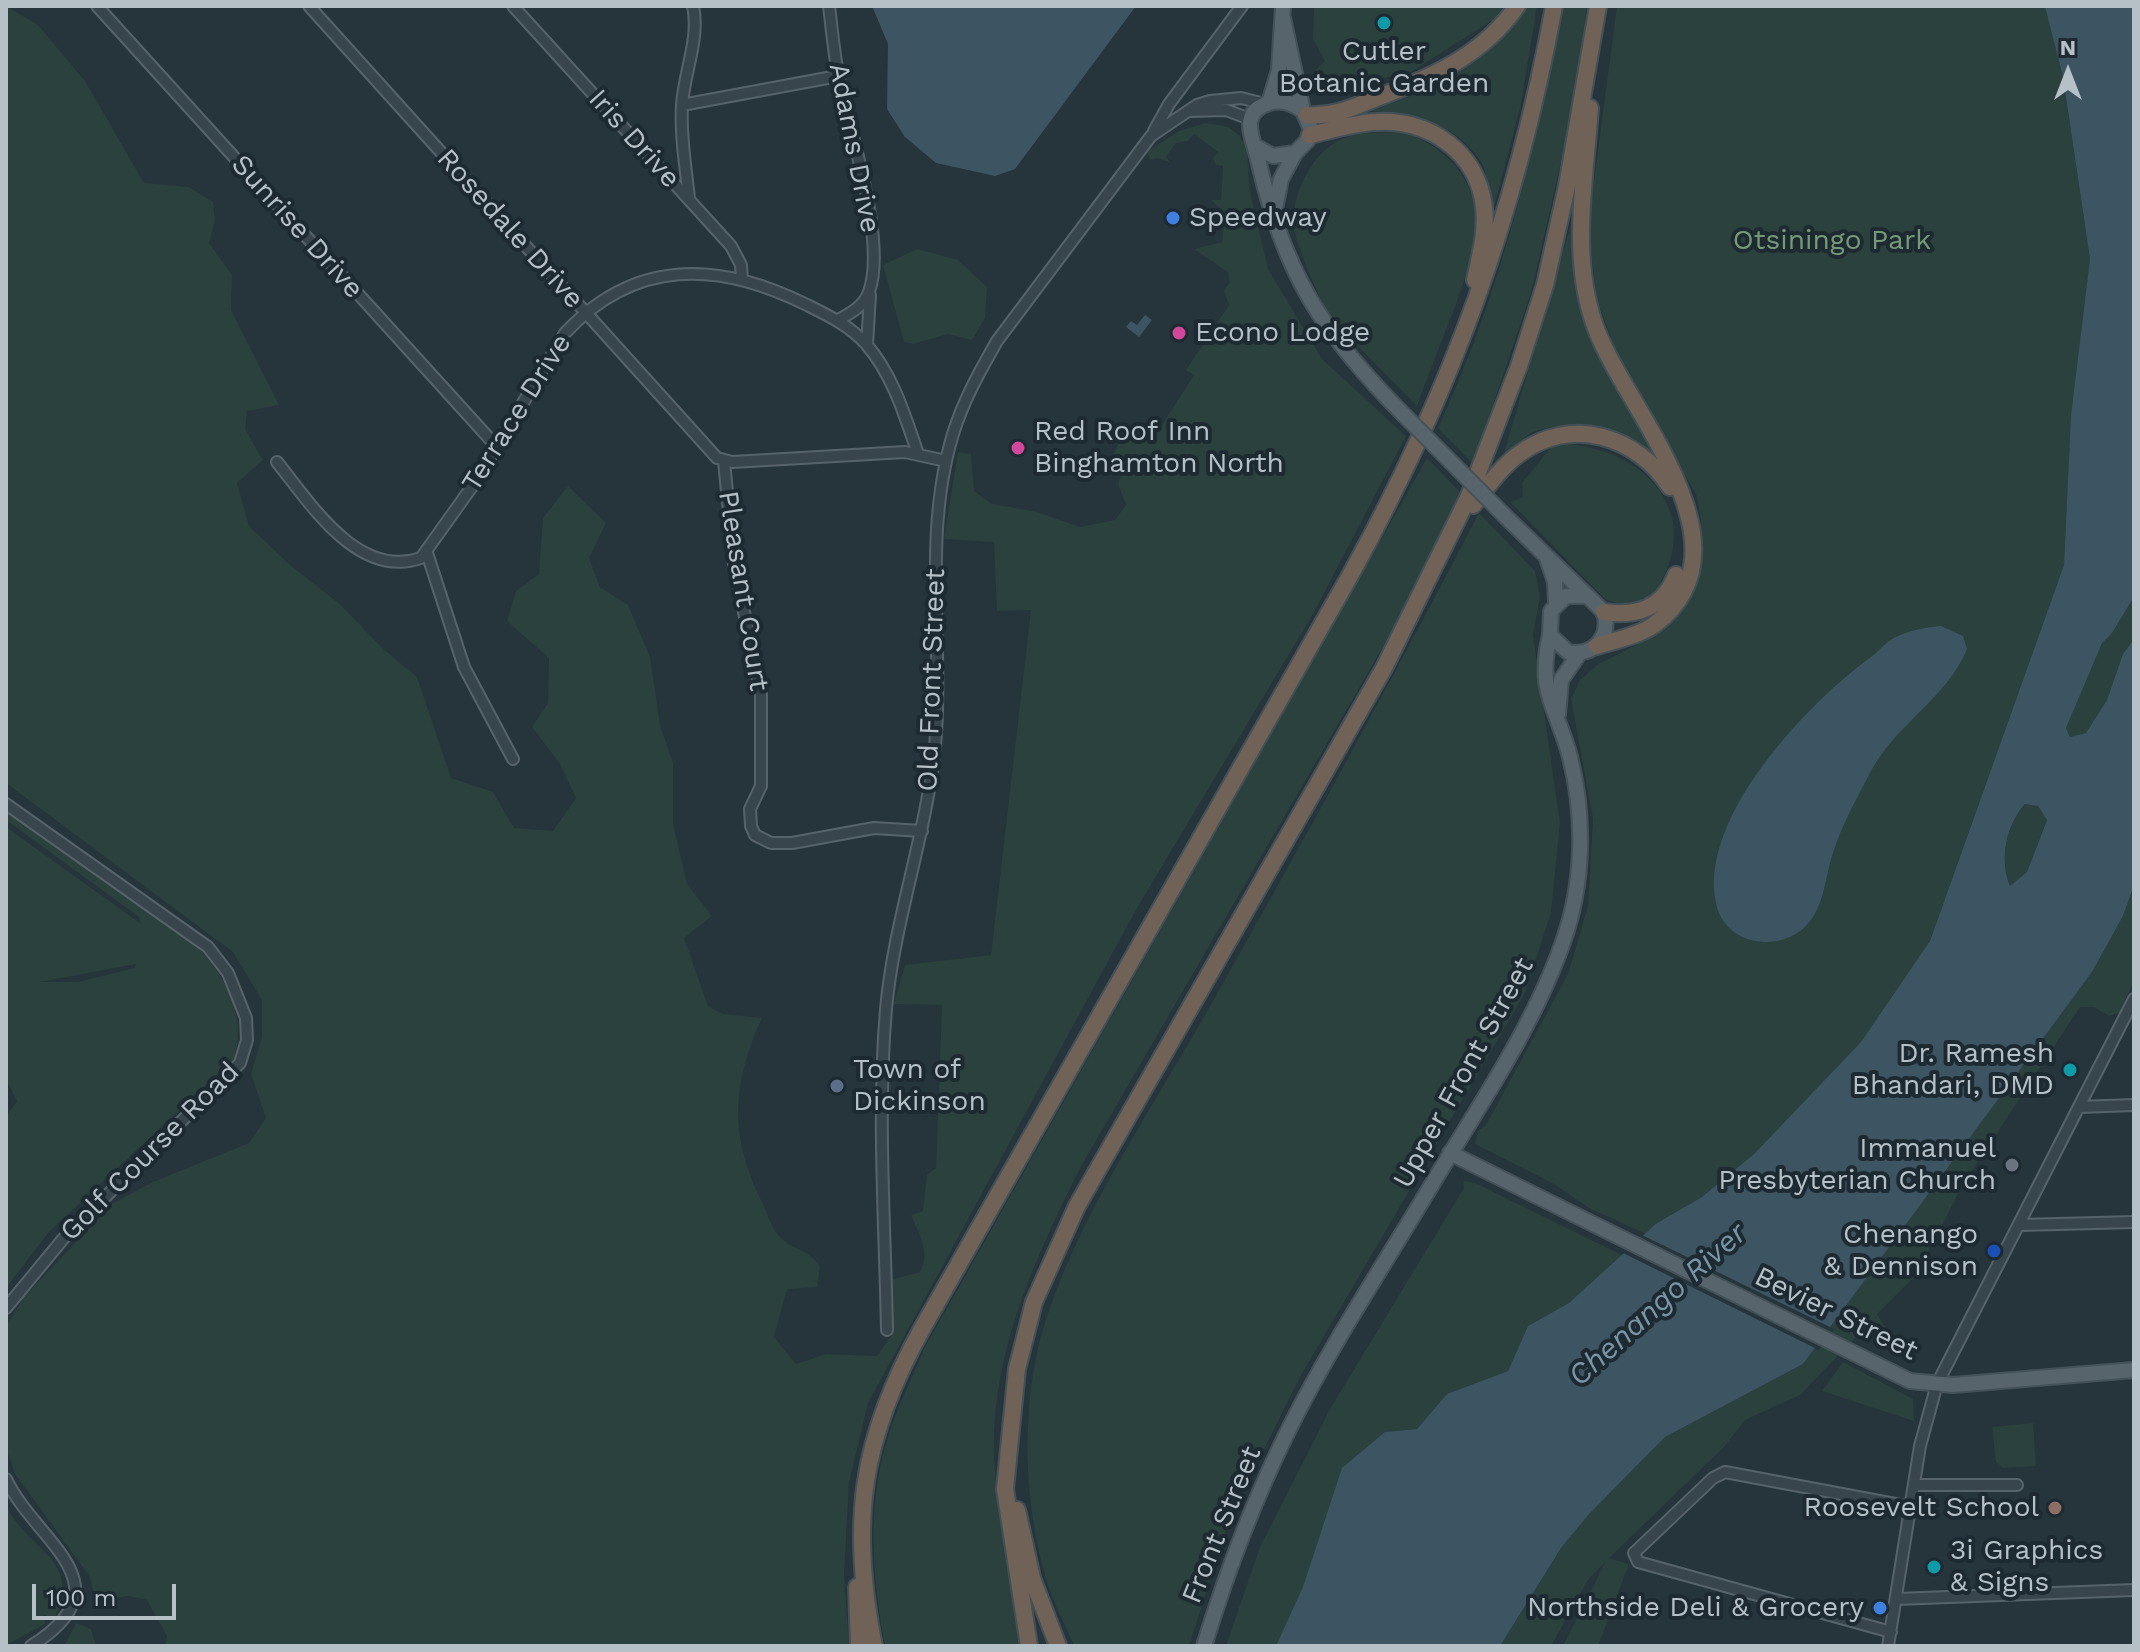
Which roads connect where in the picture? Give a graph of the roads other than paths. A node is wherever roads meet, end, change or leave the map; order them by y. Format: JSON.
{"nodes":[{"id":1,"x":97,"y":6,"type":"edge"},
{"id":2,"x":309,"y":6,"type":"edge"},
{"id":3,"x":513,"y":6,"type":"edge"},
{"id":4,"x":693,"y":6,"type":"edge"},
{"id":5,"x":829,"y":6,"type":"edge"},
{"id":6,"x":1242,"y":6,"type":"edge"},
{"id":7,"x":1517,"y":6,"type":"edge"},
{"id":8,"x":1554,"y":6,"type":"edge"},
{"id":9,"x":1598,"y":6,"type":"edge"},
{"id":10,"x":1283,"y":12,"type":"edge"},
{"id":11,"x":1595,"y":29,"type":"junction"},
{"id":12,"x":838,"y":76,"type":"junction"},
{"id":13,"x":1267,"y":103,"type":"junction"},
{"id":14,"x":682,"y":105,"type":"junction"},
{"id":15,"x":1189,"y":111,"type":"junction"},
{"id":16,"x":1305,"y":113,"type":"junction"},
{"id":17,"x":1250,"y":119,"type":"junction"},
{"id":18,"x":1310,"y":135,"type":"junction"},
{"id":19,"x":1151,"y":136,"type":"junction"},
{"id":20,"x":1255,"y":146,"type":"junction"},
{"id":21,"x":1295,"y":153,"type":"junction"},
{"id":22,"x":689,"y":199,"type":"junction"},
{"id":23,"x":1273,"y":215,"type":"junction"},
{"id":24,"x":742,"y":280,"type":"junction"},
{"id":25,"x":870,"y":290,"type":"junction"},
{"id":26,"x":585,"y":312,"type":"junction"},
{"id":27,"x":838,"y":320,"type":"junction"},
{"id":28,"x":1464,"y":336,"type":"junction"},
{"id":29,"x":867,"y":345,"type":"junction"},
{"id":30,"x":497,"y":447,"type":"junction"},
{"id":31,"x":918,"y":454,"type":"junction"},
{"id":32,"x":724,"y":461,"type":"junction"},
{"id":33,"x":946,"y":461,"type":"junction"},
{"id":34,"x":277,"y":462,"type":"dead end"},
{"id":35,"x":1453,"y":532,"type":"junction"},
{"id":36,"x":427,"y":553,"type":"junction"},
{"id":37,"x":1546,"y":557,"type":"junction"},
{"id":38,"x":1588,"y":596,"type":"junction"},
{"id":39,"x":1556,"y":603,"type":"junction"},
{"id":40,"x":1604,"y":612,"type":"junction"},
{"id":41,"x":1550,"y":635,"type":"junction"},
{"id":42,"x":1597,"y":646,"type":"junction"},
{"id":43,"x":1579,"y":654,"type":"junction"},
{"id":44,"x":1558,"y":719,"type":"junction"},
{"id":45,"x":513,"y":759,"type":"dead end"},
{"id":46,"x":6,"y":804,"type":"edge"},
{"id":47,"x":922,"y":831,"type":"junction"},
{"id":48,"x":2134,"y":999,"type":"edge"},
{"id":49,"x":2134,"y":1105,"type":"edge"},
{"id":50,"x":2079,"y":1107,"type":"junction"},
{"id":51,"x":1450,"y":1153,"type":"junction"},
{"id":52,"x":2134,"y":1222,"type":"edge"},
{"id":53,"x":2020,"y":1225,"type":"junction"},
{"id":54,"x":6,"y":1308,"type":"edge"},
{"id":55,"x":887,"y":1330,"type":"dead end"},
{"id":56,"x":2134,"y":1370,"type":"edge"},
{"id":57,"x":1937,"y":1384,"type":"junction"},
{"id":58,"x":1012,"y":1404,"type":"junction"},
{"id":59,"x":1292,"y":1424,"type":"joint"},
{"id":60,"x":6,"y":1479,"type":"edge"},
{"id":61,"x":1915,"y":1485,"type":"junction"},
{"id":62,"x":2017,"y":1485,"type":"dead end"},
{"id":63,"x":1911,"y":1507,"type":"junction"},
{"id":64,"x":861,"y":1557,"type":"junction"},
{"id":65,"x":2134,"y":1590,"type":"edge"},
{"id":66,"x":1896,"y":1599,"type":"junction"},
{"id":67,"x":1891,"y":1632,"type":"junction"},
{"id":68,"x":42,"y":1643,"type":"edge"},
{"id":69,"x":31,"y":1646,"type":"edge"},
{"id":70,"x":859,"y":1646,"type":"edge"},
{"id":71,"x":874,"y":1646,"type":"edge"},
{"id":72,"x":1029,"y":1646,"type":"edge"},
{"id":73,"x":1058,"y":1646,"type":"edge"},
{"id":74,"x":1204,"y":1646,"type":"edge"},
{"id":75,"x":1888,"y":1646,"type":"edge"}],
"edges":[{"from":1,"to":30,"type":"street","name":"Sunrise Drive"},
{"from":2,"to":26,"type":"street","name":"Rosedale Drive"},
{"from":3,"to":22,"type":"street","name":"Iris Drive"},
{"from":4,"to":14,"type":"street"},
{"from":5,"to":12,"type":"street","name":"Adams Drive"},
{"from":6,"to":19,"type":"street","name":"Old Front Street"},
{"from":7,"to":16,"type":"highway"},
{"from":8,"to":28,"type":"highway"},
{"from":9,"to":11,"type":"highway"},
{"from":10,"to":13,"type":"main road"},
{"from":10,"to":16,"type":"main road"},
{"from":11,"to":35,"type":"highway"},
{"from":11,"to":42,"type":"highway"},
{"from":12,"to":14,"type":"street"},
{"from":12,"to":25,"type":"street","name":"Adams Drive"},
{"from":13,"to":15,"type":"street","name":"Old Front Street"},
{"from":13,"to":16,"type":"main road"},
{"from":13,"to":17,"type":"main road"},
{"from":14,"to":22,"type":"street"},
{"from":15,"to":17,"type":"street"},
{"from":15,"to":19,"type":"street","name":"Old Front Street"},
{"from":16,"to":18,"type":"main road"},
{"from":17,"to":20,"type":"main road"},
{"from":18,"to":21,"type":"main road"},
{"from":18,"to":28,"type":"highway"},
{"from":19,"to":33,"type":"street","name":"Old Front Street"},
{"from":20,"to":21,"type":"main road"},
{"from":20,"to":23,"type":"main road"},
{"from":21,"to":23,"type":"main road"},
{"from":22,"to":24,"type":"street","name":"Iris Drive"},
{"from":23,"to":37,"type":"main road","bridge":true},
{"from":24,"to":26,"type":"street","name":"Terrace Drive"},
{"from":24,"to":27,"type":"street","name":"Terrace Drive"},
{"from":25,"to":27,"type":"street"},
{"from":25,"to":29,"type":"street","name":"Adams Drive"},
{"from":26,"to":30,"type":"street","name":"Terrace Drive"},
{"from":26,"to":32,"type":"street","name":"Rosedale Drive"},
{"from":27,"to":29,"type":"street","name":"Terrace Drive"},
{"from":28,"to":64,"type":"highway"},
{"from":29,"to":31,"type":"street","name":"Terrace Drive"},
{"from":30,"to":36,"type":"street","name":"Terrace Drive"},
{"from":31,"to":32,"type":"street"},
{"from":31,"to":33,"type":"street"},
{"from":32,"to":47,"type":"street","name":"Pleasant Court"},
{"from":33,"to":47,"type":"street","name":"Old Front Street"},
{"from":34,"to":36,"type":"street"},
{"from":35,"to":40,"type":"highway"},
{"from":35,"to":58,"type":"highway"},
{"from":36,"to":45,"type":"street"},
{"from":37,"to":38,"type":"main road"},
{"from":37,"to":39,"type":"main road","name":"Upper Front Street"},
{"from":38,"to":39,"type":"main road"},
{"from":38,"to":40,"type":"main road"},
{"from":39,"to":41,"type":"main road","name":"Upper Front Street"},
{"from":40,"to":42,"type":"main road"},
{"from":41,"to":43,"type":"main road"},
{"from":41,"to":44,"type":"main road","name":"Upper Front Street"},
{"from":42,"to":43,"type":"main road"},
{"from":43,"to":44,"type":"main road","name":"Upper Front Street"},
{"from":44,"to":51,"type":"main road","name":"Upper Front Street"},
{"from":46,"to":54,"type":"street","name":"Golf Course Road"},
{"from":47,"to":55,"type":"street","name":"Old Front Street"},
{"from":48,"to":50,"type":"street"},
{"from":49,"to":50,"type":"street"},
{"from":50,"to":53,"type":"street"},
{"from":51,"to":57,"type":"main road","name":"Bevier Street"},
{"from":51,"to":59,"type":"main road","name":"Upper Front Street"},
{"from":52,"to":53,"type":"street"},
{"from":53,"to":57,"type":"street"},
{"from":56,"to":57,"type":"main road","name":"Bevier Street"},
{"from":57,"to":61,"type":"street"},
{"from":58,"to":72,"type":"highway"},
{"from":58,"to":73,"type":"highway"},
{"from":59,"to":74,"type":"main road","name":"Front Street"},
{"from":60,"to":68,"type":"street"},
{"from":61,"to":62,"type":"street"},
{"from":61,"to":63,"type":"street"},
{"from":63,"to":66,"type":"street"},
{"from":63,"to":67,"type":"street"},
{"from":64,"to":70,"type":"highway"},
{"from":64,"to":71,"type":"highway"},
{"from":65,"to":66,"type":"street"},
{"from":66,"to":67,"type":"street"},
{"from":67,"to":75,"type":"street"},
{"from":68,"to":69,"type":"street"}]}
